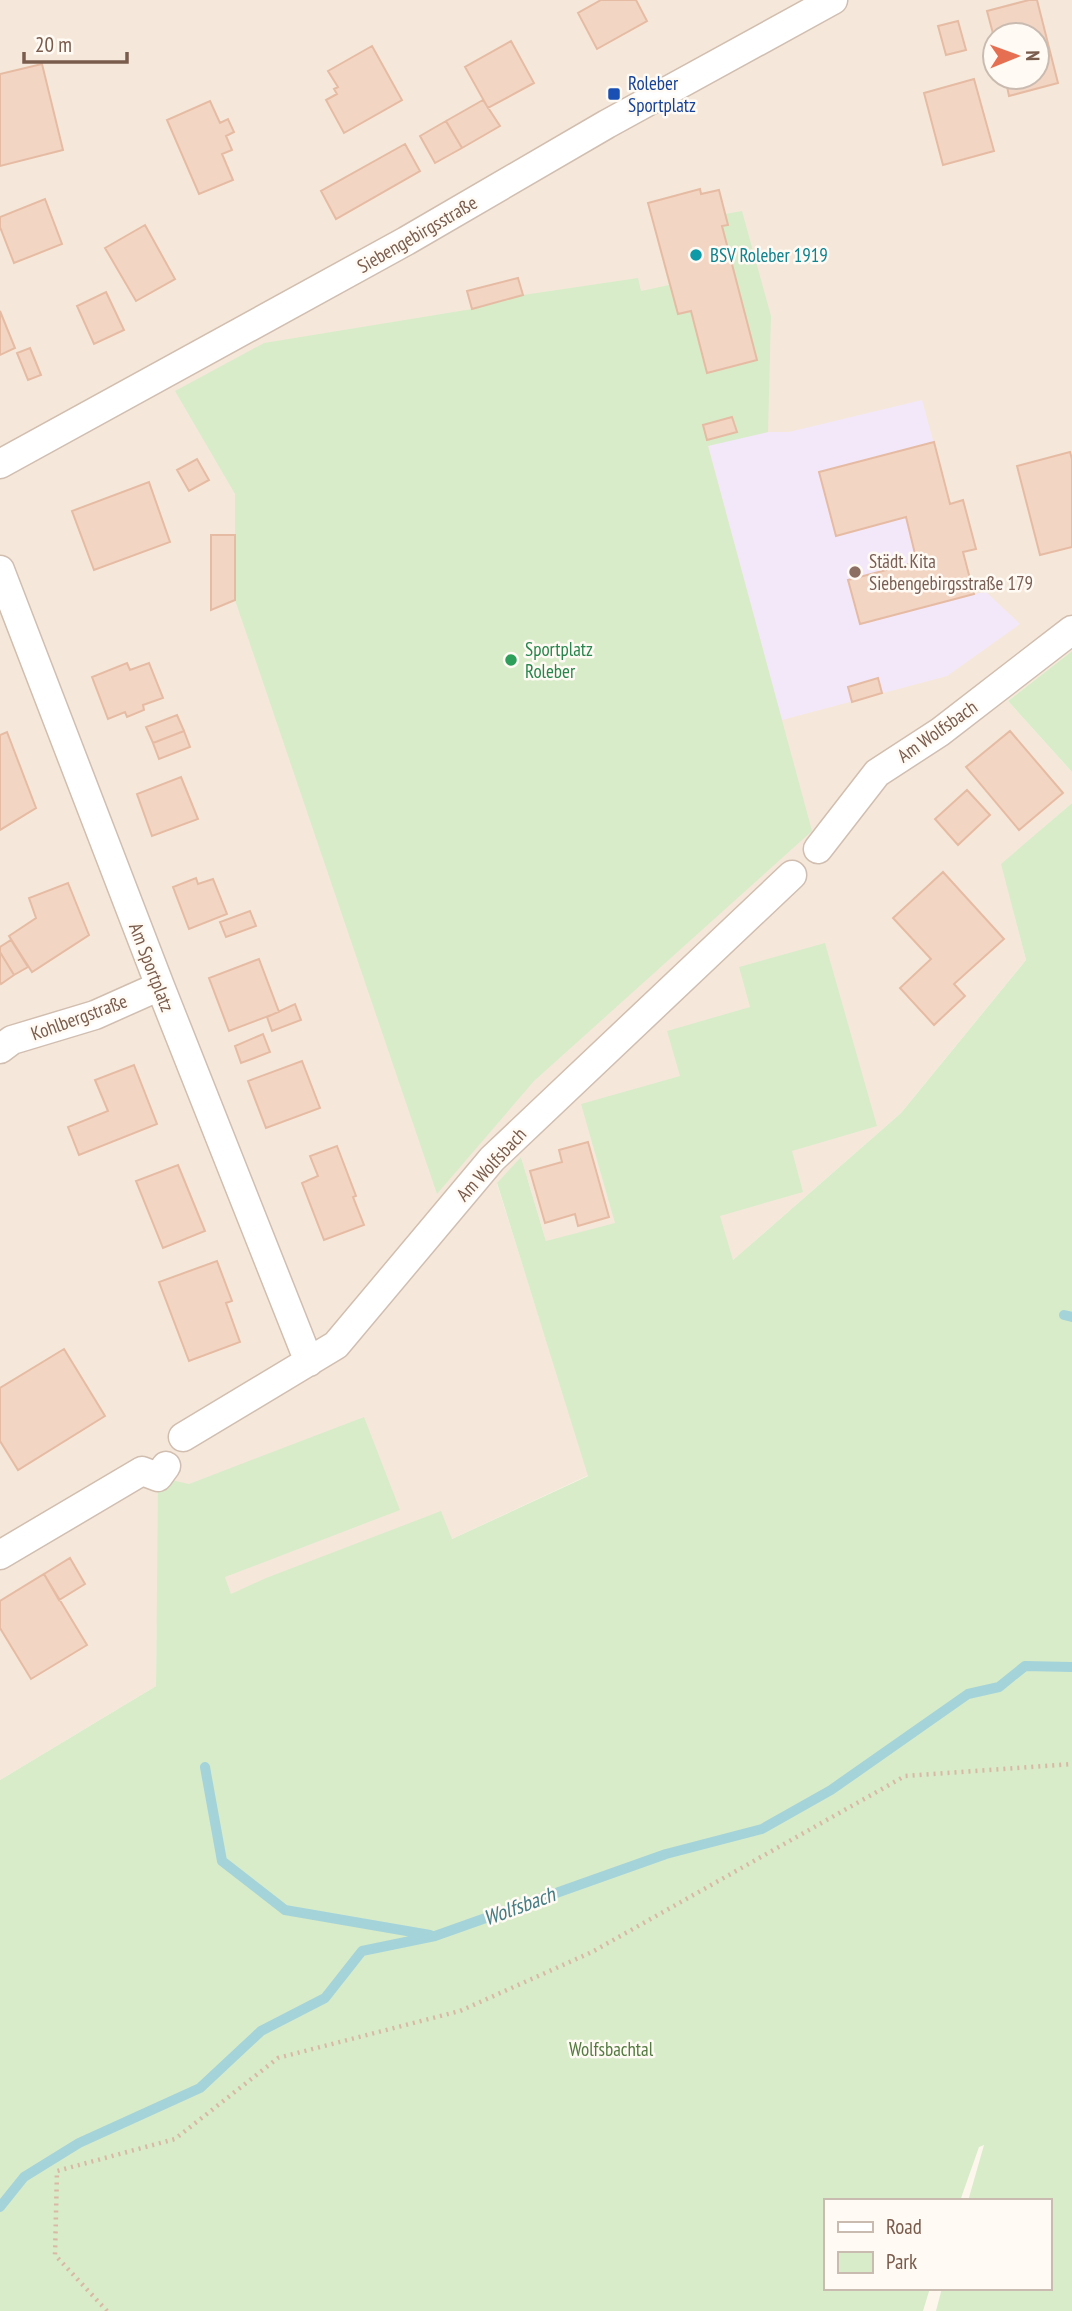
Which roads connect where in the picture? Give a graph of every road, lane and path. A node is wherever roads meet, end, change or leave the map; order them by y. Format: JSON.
{"nodes":[{"id":1,"x":833,"y":0,"type":"edge"},
{"id":2,"x":0,"y":464,"type":"edge"},
{"id":3,"x":0,"y":570,"type":"edge"},
{"id":4,"x":1072,"y":630,"type":"edge"},
{"id":5,"x":818,"y":849,"type":"dead end"},
{"id":6,"x":792,"y":875,"type":"dead end"},
{"id":7,"x":160,"y":986,"type":"junction"},
{"id":8,"x":0,"y":1049,"type":"edge"},
{"id":9,"x":309,"y":1362,"type":"junction"},
{"id":10,"x":183,"y":1437,"type":"dead end"},
{"id":11,"x":166,"y":1465,"type":"dead end"},
{"id":12,"x":0,"y":1555,"type":"edge"},
{"id":13,"x":1072,"y":1764,"type":"edge"},
{"id":14,"x":107,"y":2311,"type":"edge"}],
"edges":[{"from":1,"to":2,"type":"street","name":"Siebengebirgsstraße"},
{"from":3,"to":7,"type":"street","name":"Am Sportplatz"},
{"from":4,"to":5,"type":"street","name":"Am Wolfsbach"},
{"from":6,"to":9,"type":"street","name":"Am Wolfsbach"},
{"from":7,"to":8,"type":"street","name":"Kohlbergstraße"},
{"from":7,"to":9,"type":"street","name":"Am Sportplatz"},
{"from":9,"to":10,"type":"street","name":"Am Wolfsbach"},
{"from":11,"to":12,"type":"street"},
{"from":13,"to":14,"type":"path"}]}
